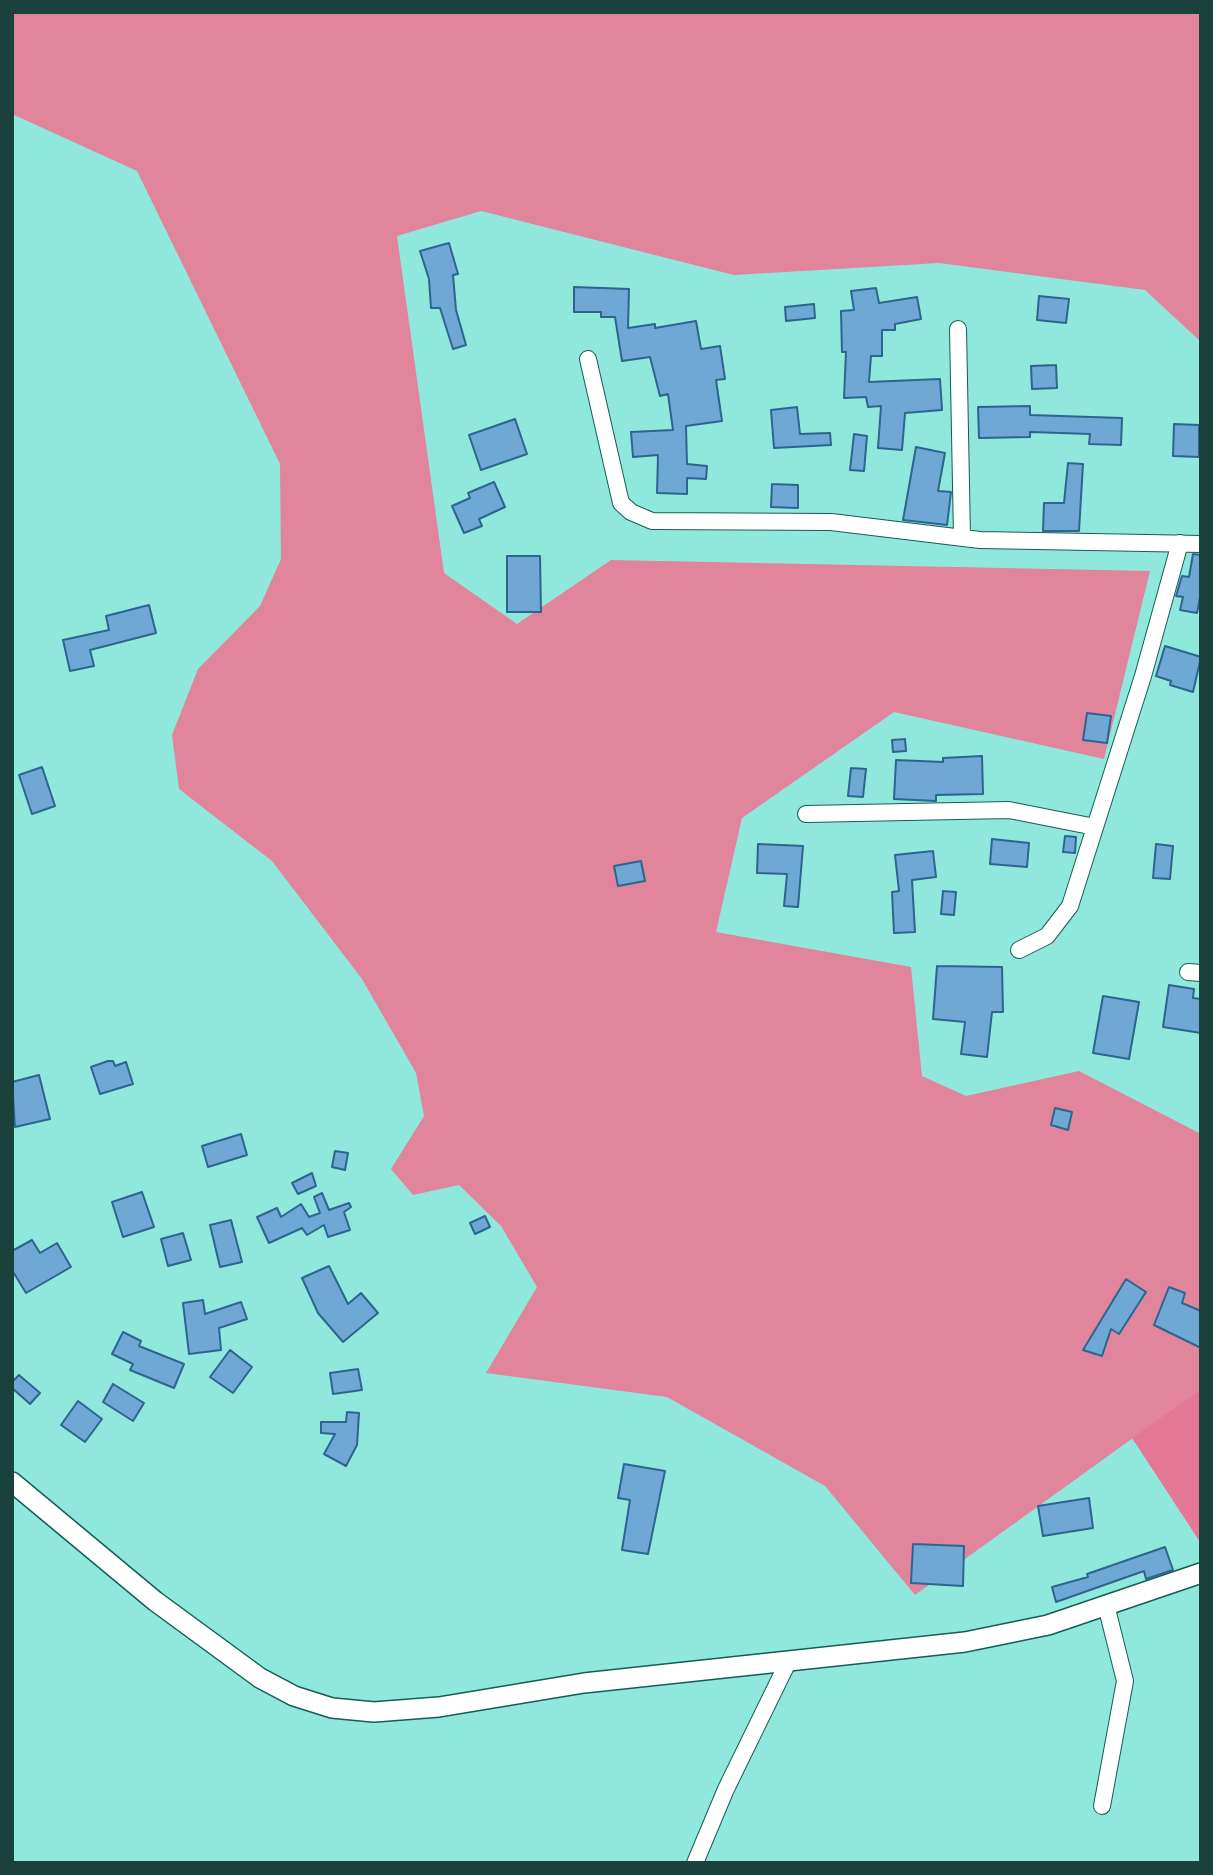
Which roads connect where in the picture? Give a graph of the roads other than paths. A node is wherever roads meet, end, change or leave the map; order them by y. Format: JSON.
{"nodes":[{"id":1,"x":958,"y":329,"type":"dead end"},
{"id":2,"x":589,"y":359,"type":"dead end"},
{"id":3,"x":962,"y":537,"type":"junction"},
{"id":4,"x":1180,"y":543,"type":"junction"},
{"id":5,"x":1201,"y":544,"type":"edge"},
{"id":6,"x":806,"y":814,"type":"dead end"},
{"id":7,"x":1095,"y":827,"type":"junction"},
{"id":8,"x":1019,"y":950,"type":"dead end"},
{"id":9,"x":12,"y":1482,"type":"edge"},
{"id":10,"x":1201,"y":1573,"type":"edge"},
{"id":11,"x":1106,"y":1605,"type":"junction"},
{"id":12,"x":789,"y":1660,"type":"junction"},
{"id":13,"x":1102,"y":1806,"type":"dead end"},
{"id":14,"x":695,"y":1863,"type":"edge"}],
"edges":[{"from":1,"to":3,"type":"street"},
{"from":2,"to":3,"type":"street"},
{"from":3,"to":4,"type":"street"},
{"from":4,"to":5,"type":"street"},
{"from":4,"to":7,"type":"street"},
{"from":6,"to":7,"type":"street"},
{"from":7,"to":8,"type":"street"},
{"from":9,"to":12,"type":"street"},
{"from":10,"to":11,"type":"street"},
{"from":11,"to":12,"type":"street"},
{"from":11,"to":13,"type":"street"},
{"from":12,"to":14,"type":"street"}]}
